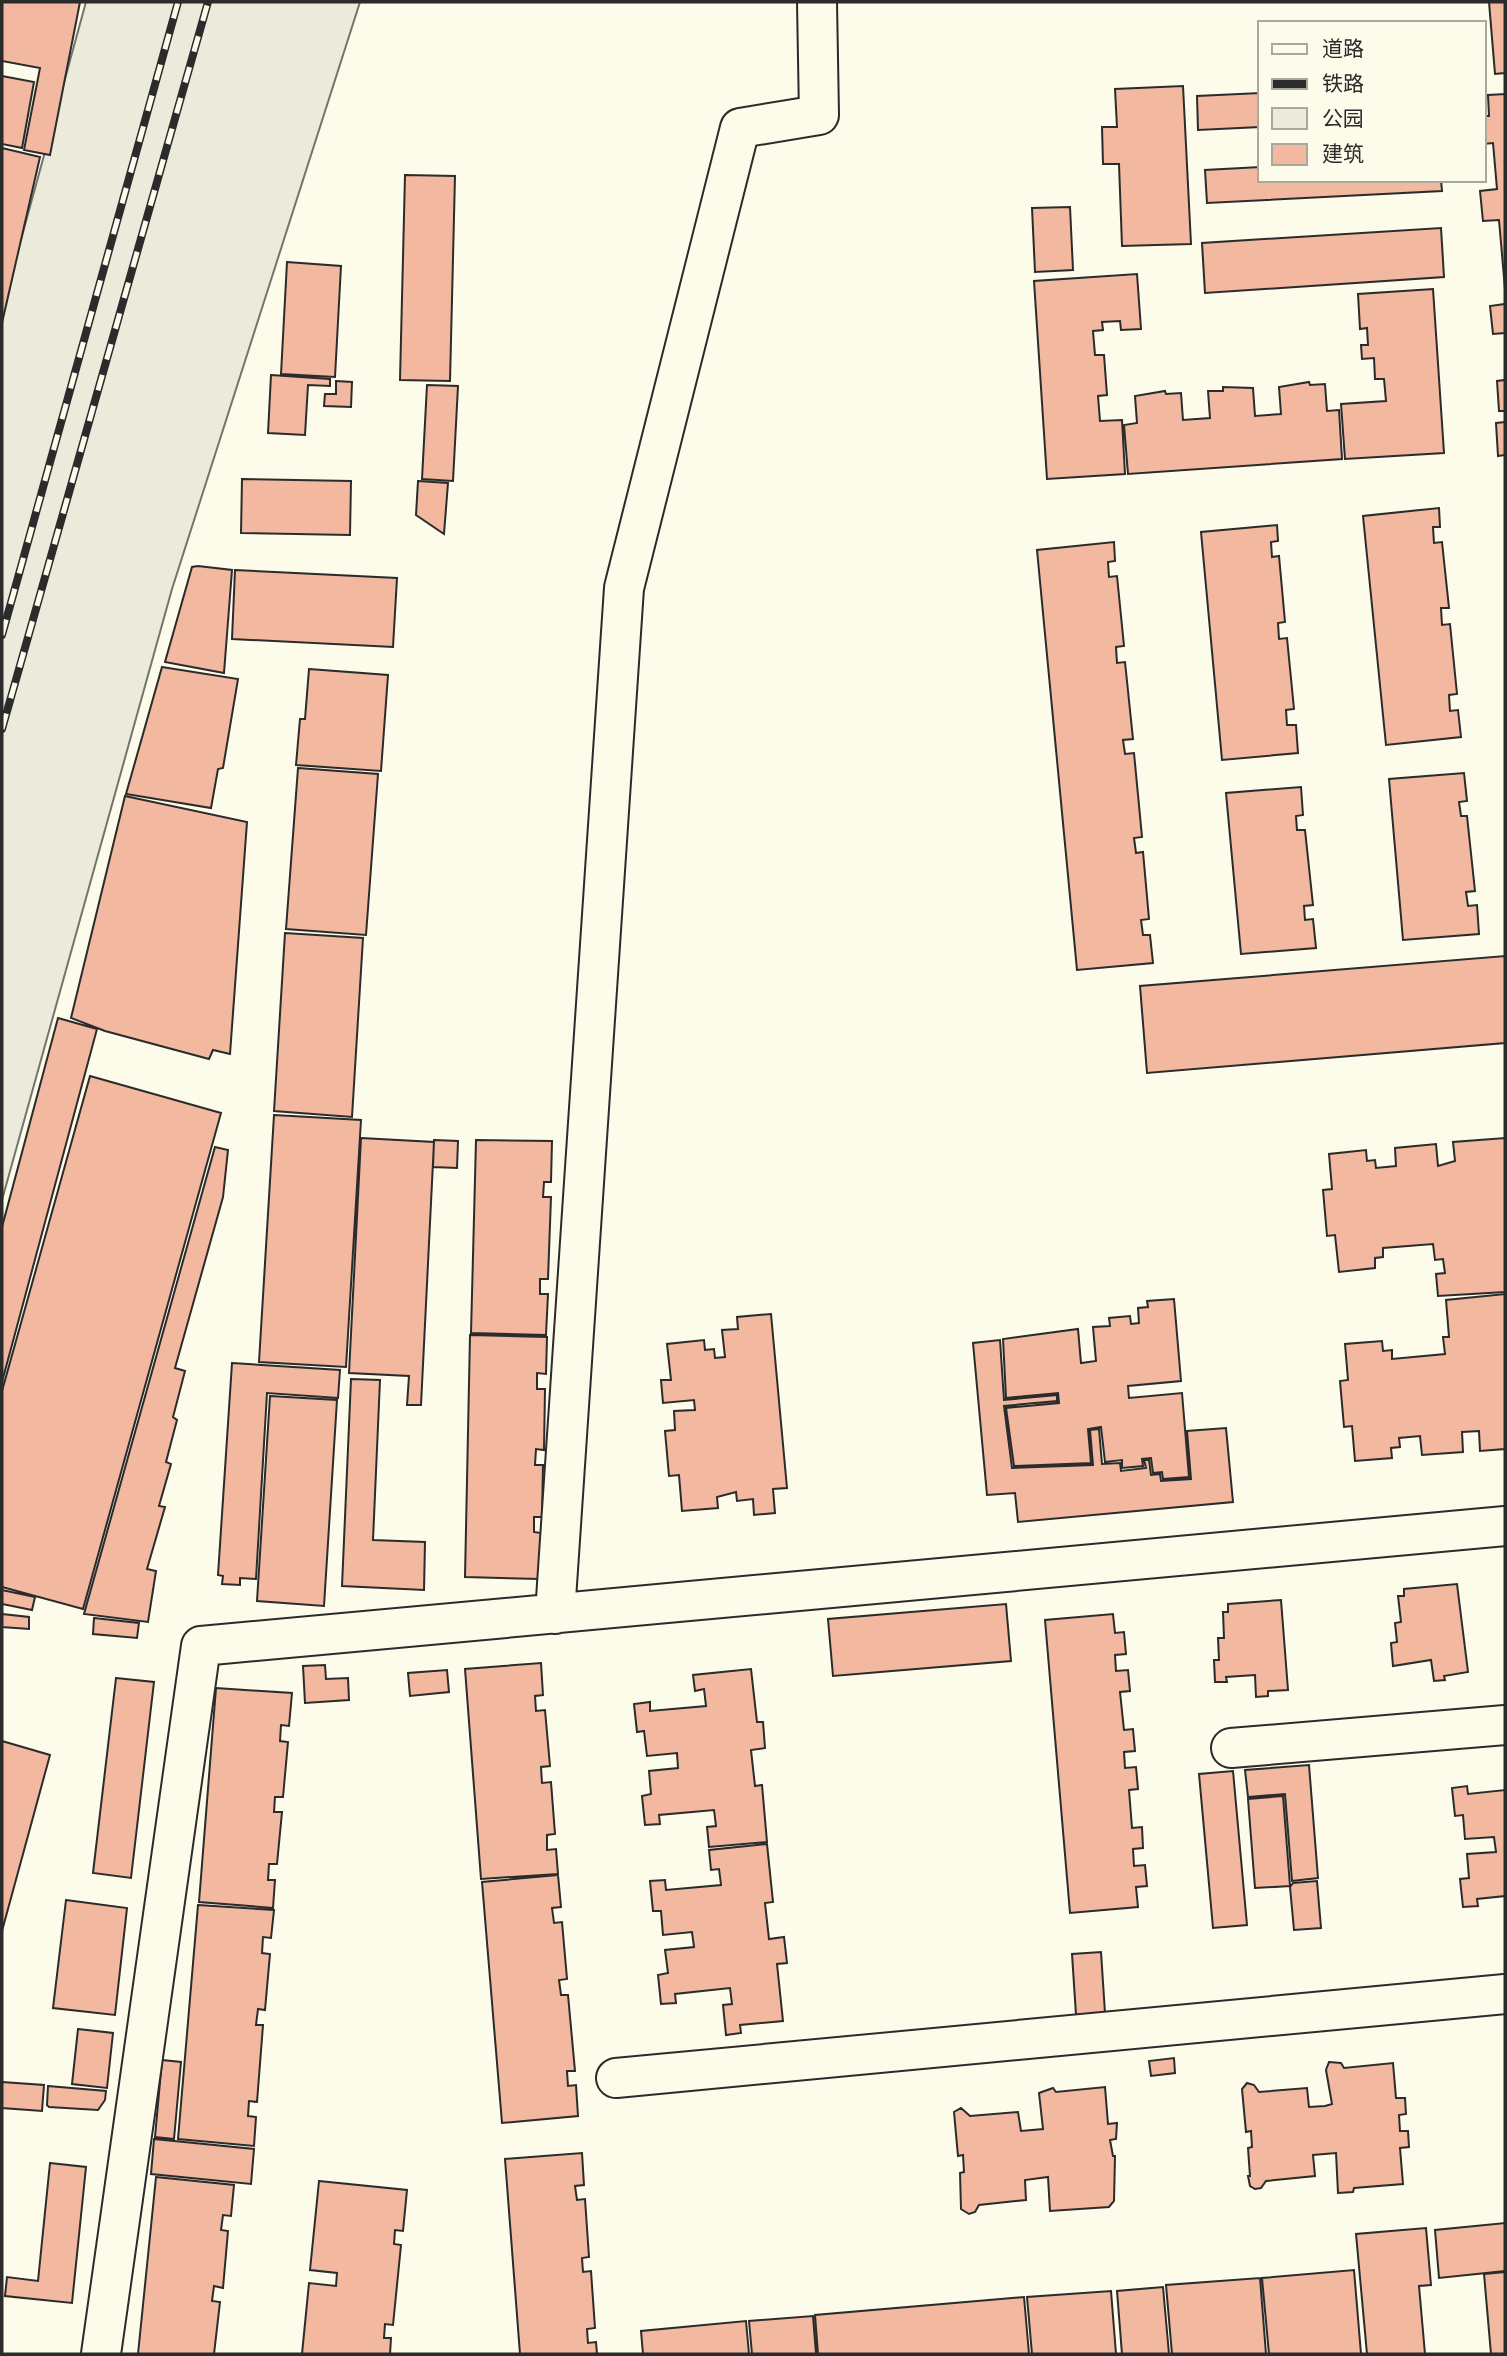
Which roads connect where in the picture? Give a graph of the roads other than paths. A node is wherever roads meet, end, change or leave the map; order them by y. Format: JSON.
{"nodes":[{"id":1,"x":817,"y":2,"type":"edge"},
{"id":2,"x":1505,"y":1526,"type":"edge"},
{"id":3,"x":555,"y":1614,"type":"junction"},
{"id":4,"x":1505,"y":1726,"type":"edge"},
{"id":5,"x":1231,"y":1748,"type":"dead end"},
{"id":6,"x":1505,"y":1994,"type":"edge"},
{"id":7,"x":616,"y":2078,"type":"dead end"},
{"id":8,"x":101,"y":2354,"type":"edge"}],
"edges":[{"from":1,"to":3,"type":"street"},
{"from":2,"to":3,"type":"street"},
{"from":3,"to":8,"type":"street"},
{"from":4,"to":5,"type":"street"},
{"from":6,"to":7,"type":"street"}]}
